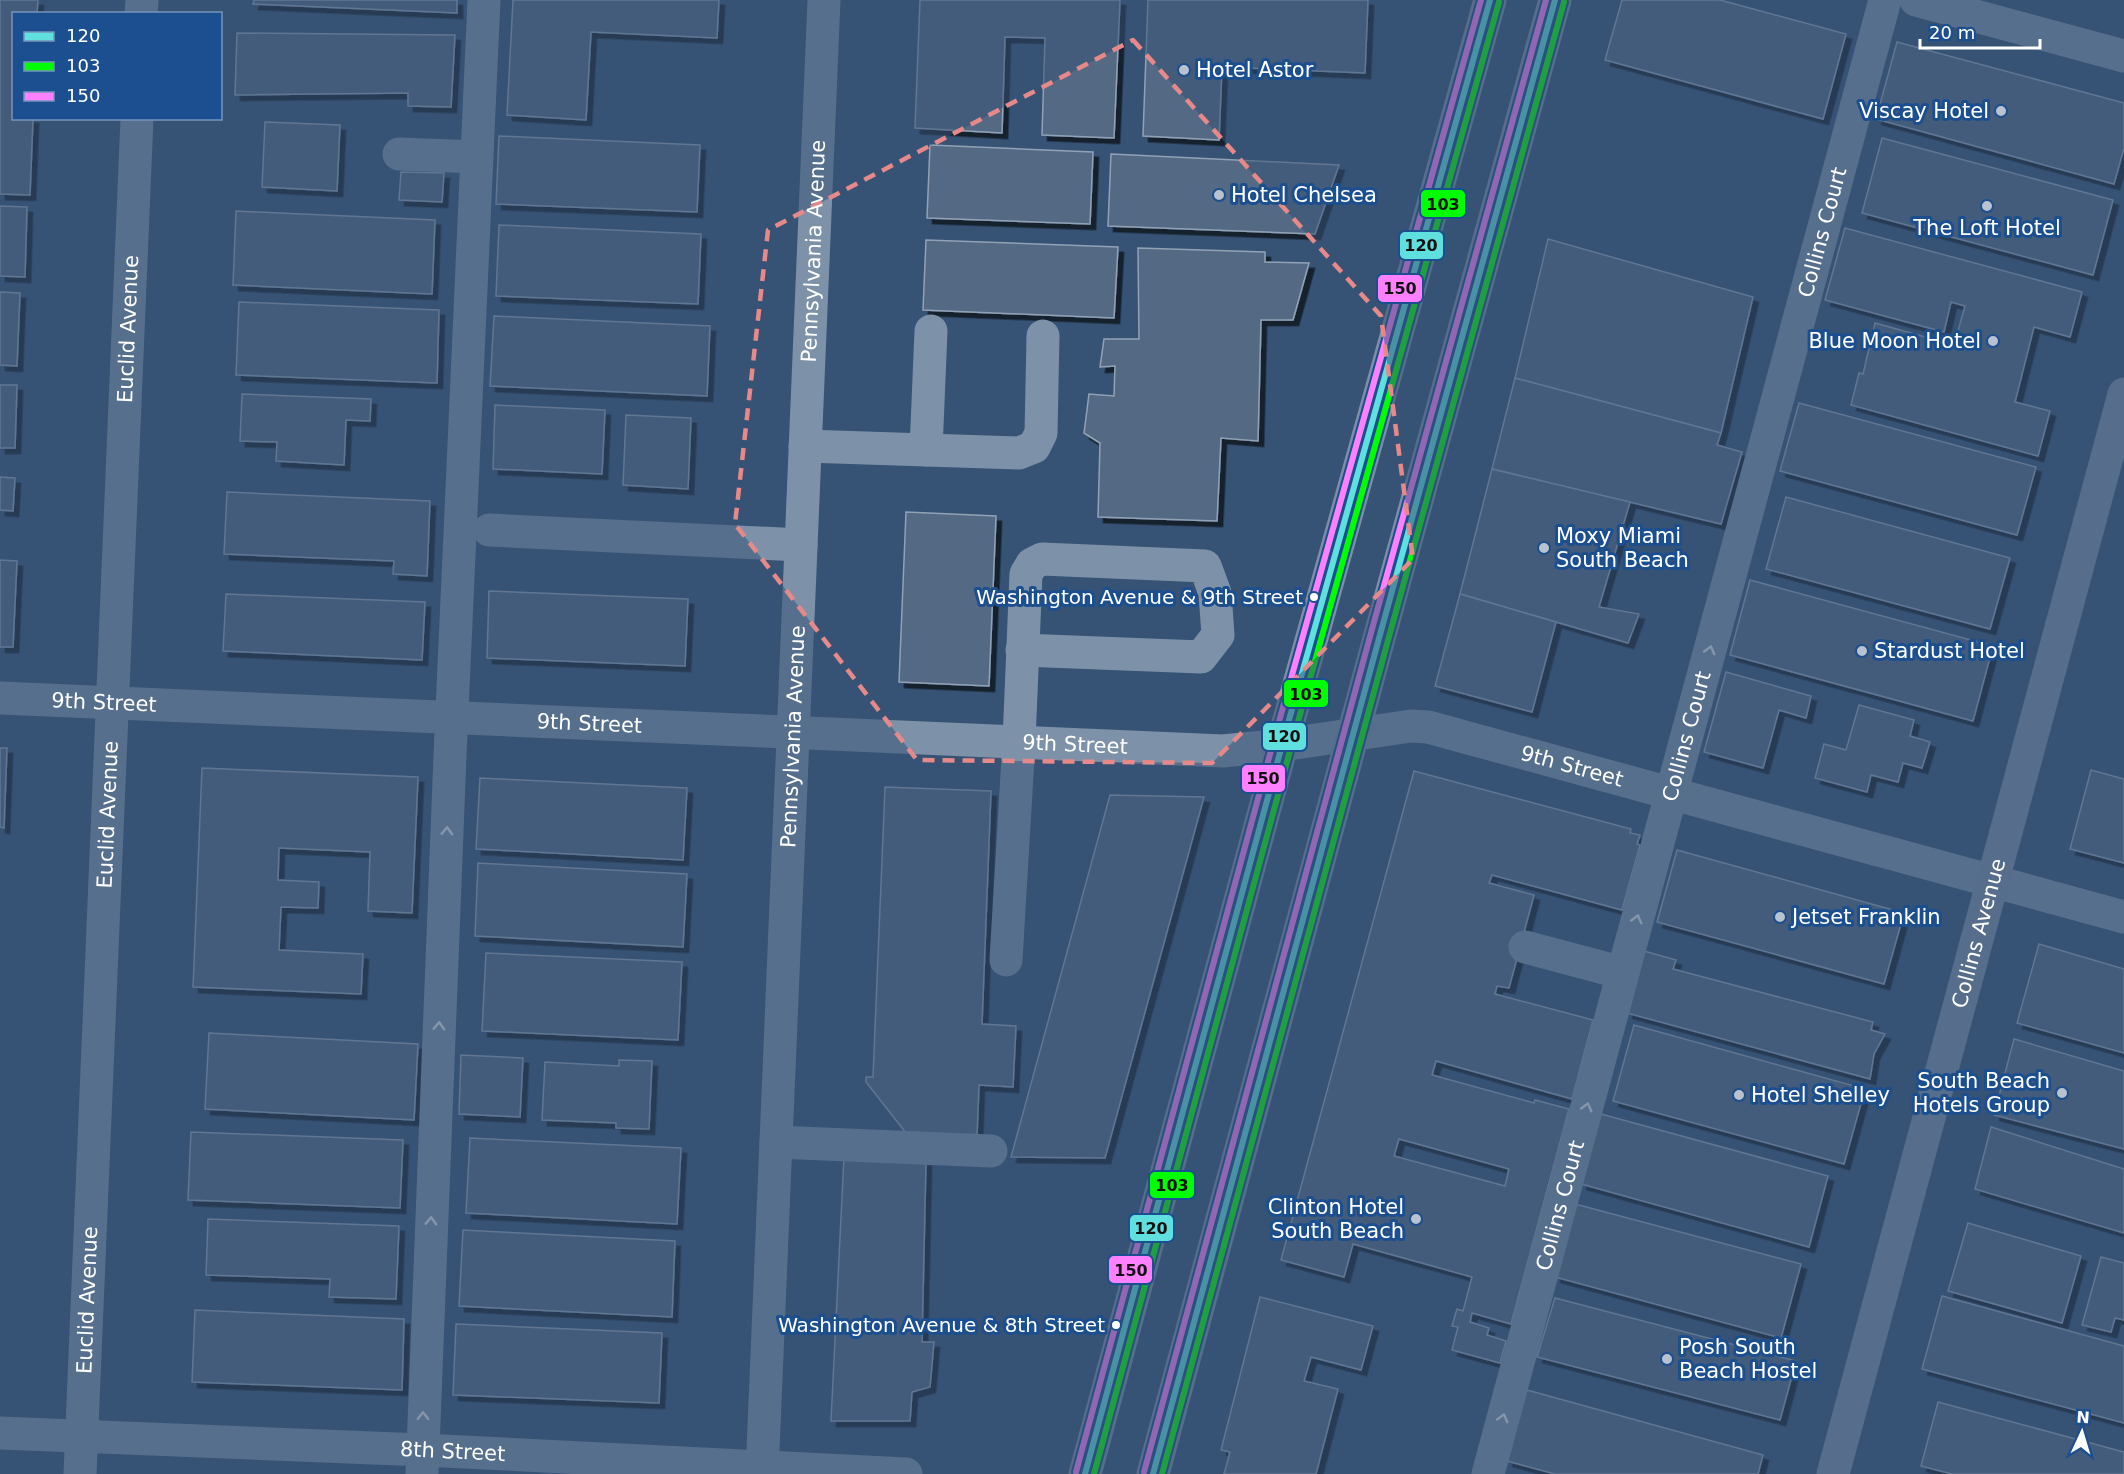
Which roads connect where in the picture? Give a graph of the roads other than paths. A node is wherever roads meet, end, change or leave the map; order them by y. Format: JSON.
{"nodes":[{"id":1,"x":484,"y":0,"type":"edge"},
{"id":2,"x":824,"y":0,"type":"edge"},
{"id":3,"x":1490,"y":0,"type":"edge"},
{"id":4,"x":1555,"y":0,"type":"edge"},
{"id":5,"x":1885,"y":0,"type":"edge"},
{"id":6,"x":1916,"y":0,"type":"edge"},
{"id":7,"x":2124,"y":56,"type":"edge"},
{"id":8,"x":137,"y":120,"type":"edge"},
{"id":9,"x":399,"y":154,"type":"dead end"},
{"id":10,"x":477,"y":158,"type":"junction"},
{"id":11,"x":931,"y":331,"type":"dead end"},
{"id":12,"x":1043,"y":336,"type":"dead end"},
{"id":13,"x":2124,"y":394,"type":"edge"},
{"id":14,"x":2119,"y":435,"type":"edge"},
{"id":15,"x":805,"y":446,"type":"junction"},
{"id":16,"x":926,"y":450,"type":"junction"},
{"id":17,"x":489,"y":530,"type":"dead end"},
{"id":18,"x":801,"y":545,"type":"junction"},
{"id":19,"x":1022,"y":650,"type":"junction"},
{"id":20,"x":0,"y":698,"type":"edge"},
{"id":21,"x":112,"y":702,"type":"junction"},
{"id":22,"x":452,"y":718,"type":"junction"},
{"id":23,"x":793,"y":732,"type":"junction"},
{"id":24,"x":1353,"y":734,"type":"junction"},
{"id":25,"x":1019,"y":741,"type":"junction"},
{"id":26,"x":1282,"y":745,"type":"junction"},
{"id":27,"x":1672,"y":793,"type":"junction"},
{"id":28,"x":1992,"y":879,"type":"junction"},
{"id":29,"x":2124,"y":917,"type":"edge"},
{"id":30,"x":1525,"y":947,"type":"dead end"},
{"id":31,"x":1006,"y":960,"type":"dead end"},
{"id":32,"x":1623,"y":973,"type":"junction"},
{"id":33,"x":776,"y":1142,"type":"junction"},
{"id":34,"x":991,"y":1151,"type":"dead end"},
{"id":35,"x":0,"y":1433,"type":"edge"},
{"id":36,"x":82,"y":1436,"type":"junction"},
{"id":37,"x":422,"y":1462,"type":"edge"},
{"id":38,"x":762,"y":1470,"type":"edge"},
{"id":39,"x":80,"y":1474,"type":"edge"},
{"id":40,"x":906,"y":1474,"type":"edge"},
{"id":41,"x":1085,"y":1474,"type":"edge"},
{"id":42,"x":1153,"y":1474,"type":"edge"},
{"id":43,"x":1488,"y":1474,"type":"edge"},
{"id":44,"x":1833,"y":1474,"type":"edge"}],
"edges":[{"from":1,"to":10,"type":"street"},
{"from":2,"to":15,"type":"street","name":"Pennsylvania Avenue"},
{"from":3,"to":26,"type":"main road"},
{"from":4,"to":24,"type":"main road"},
{"from":27,"to":5,"type":"street","name":"Collins Court","one_way":true},
{"from":6,"to":7,"type":"street"},
{"from":8,"to":21,"type":"street","name":"Euclid Avenue"},
{"from":9,"to":10,"type":"street"},
{"from":10,"to":22,"type":"street"},
{"from":11,"to":16,"type":"street"},
{"from":12,"to":16,"type":"street"},
{"from":13,"to":14,"type":"main road","name":"Collins Avenue"},
{"from":14,"to":28,"type":"main road","name":"Collins Avenue"},
{"from":15,"to":16,"type":"street"},
{"from":15,"to":18,"type":"street","name":"Pennsylvania Avenue"},
{"from":17,"to":18,"type":"street"},
{"from":18,"to":23,"type":"street","name":"Pennsylvania Avenue"},
{"from":19,"to":19,"type":"street"},
{"from":19,"to":25,"type":"street"},
{"from":20,"to":21,"type":"street","name":"9th Street"},
{"from":21,"to":22,"type":"street","name":"9th Street"},
{"from":21,"to":36,"type":"street","name":"Euclid Avenue"},
{"from":22,"to":23,"type":"street","name":"9th Street"},
{"from":37,"to":22,"type":"street","one_way":true},
{"from":23,"to":25,"type":"street","name":"9th Street"},
{"from":23,"to":33,"type":"street","name":"Pennsylvania Avenue"},
{"from":24,"to":26,"type":"street","name":"9th Street"},
{"from":24,"to":27,"type":"street","name":"9th Street"},
{"from":24,"to":42,"type":"main road"},
{"from":25,"to":26,"type":"street","name":"9th Street"},
{"from":25,"to":31,"type":"street"},
{"from":26,"to":41,"type":"main road"},
{"from":27,"to":28,"type":"street","name":"9th Street"},
{"from":32,"to":27,"type":"street","name":"Collins Court","one_way":true},
{"from":28,"to":29,"type":"street","name":"9th Street"},
{"from":28,"to":44,"type":"main road","name":"Collins Avenue"},
{"from":30,"to":32,"type":"street"},
{"from":43,"to":32,"type":"street","name":"Collins Court","one_way":true},
{"from":33,"to":34,"type":"street"},
{"from":33,"to":38,"type":"street","name":"Pennsylvania Avenue"},
{"from":35,"to":36,"type":"street","name":"8th Street"},
{"from":36,"to":37,"type":"street","name":"8th Street"},
{"from":36,"to":39,"type":"street","name":"Euclid Avenue"},
{"from":37,"to":38,"type":"street","name":"8th Street"},
{"from":38,"to":40,"type":"street","name":"8th Street"}]}
